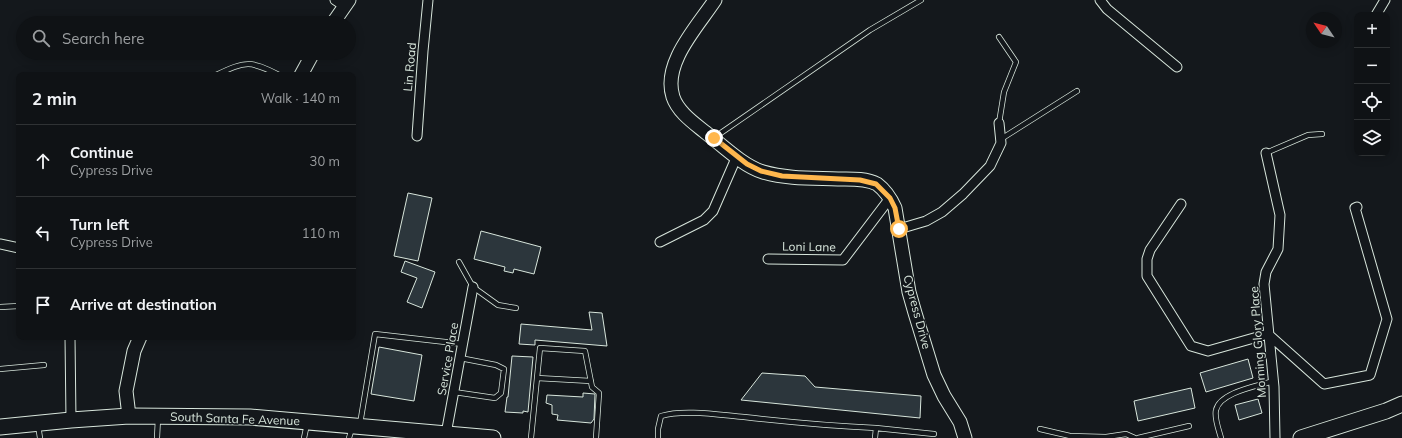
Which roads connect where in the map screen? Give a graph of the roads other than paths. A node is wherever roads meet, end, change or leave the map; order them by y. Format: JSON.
{"nodes":[{"id":1,"x":428,"y":0,"type":"edge"},
{"id":2,"x":715,"y":0,"type":"edge"},
{"id":3,"x":920,"y":0,"type":"edge"},
{"id":4,"x":1100,"y":0,"type":"edge"},
{"id":5,"x":1385,"y":0,"type":"edge"},
{"id":6,"x":343,"y":2,"type":"edge"},
{"id":7,"x":1378,"y":12,"type":"edge"},
{"id":8,"x":336,"y":16,"type":"edge"},
{"id":9,"x":999,"y":37,"type":"dead end"},
{"id":10,"x":309,"y":60,"type":"edge"},
{"id":11,"x":1176,"y":67,"type":"dead end"},
{"id":12,"x":224,"y":72,"type":"edge"},
{"id":13,"x":273,"y":72,"type":"edge"},
{"id":14,"x":303,"y":72,"type":"edge"},
{"id":15,"x":1077,"y":91,"type":"dead end"},
{"id":16,"x":999,"y":123,"type":"joint"},
{"id":17,"x":1322,"y":134,"type":"dead end"},
{"id":18,"x":417,"y":136,"type":"dead end"},
{"id":19,"x":714,"y":138,"type":"junction"},
{"id":20,"x":1001,"y":139,"type":"junction"},
{"id":21,"x":1266,"y":153,"type":"joint"},
{"id":22,"x":737,"y":156,"type":"junction"},
{"id":23,"x":890,"y":198,"type":"junction"},
{"id":24,"x":1180,"y":204,"type":"dead end"},
{"id":25,"x":1357,"y":207,"type":"dead end"},
{"id":26,"x":899,"y":229,"type":"junction"},
{"id":27,"x":660,"y":242,"type":"dead end"},
{"id":28,"x":0,"y":244,"type":"edge"},
{"id":29,"x":16,"y":247,"type":"edge"},
{"id":30,"x":768,"y":259,"type":"dead end"},
{"id":31,"x":459,"y":262,"type":"dead end"},
{"id":32,"x":473,"y":287,"type":"junction"},
{"id":33,"x":16,"y":306,"type":"edge"},
{"id":34,"x":0,"y":307,"type":"edge"},
{"id":35,"x":516,"y":308,"type":"dead end"},
{"id":36,"x":1268,"y":334,"type":"junction"},
{"id":37,"x":70,"y":340,"type":"edge"},
{"id":38,"x":139,"y":340,"type":"edge"},
{"id":39,"x":463,"y":344,"type":"junction"},
{"id":40,"x":460,"y":358,"type":"junction"},
{"id":41,"x":44,"y":365,"type":"dead end"},
{"id":42,"x":0,"y":369,"type":"edge"},
{"id":43,"x":537,"y":378,"type":"junction"},
{"id":44,"x":591,"y":381,"type":"junction"},
{"id":45,"x":1273,"y":381,"type":"junction"},
{"id":46,"x":454,"y":392,"type":"junction"},
{"id":47,"x":1402,"y":404,"type":"edge"},
{"id":48,"x":129,"y":416,"type":"junction"},
{"id":49,"x":158,"y":417,"type":"junction"},
{"id":50,"x":71,"y":420,"type":"junction"},
{"id":51,"x":308,"y":422,"type":"junction"},
{"id":52,"x":1189,"y":426,"type":"dead end"},
{"id":53,"x":0,"y":427,"type":"edge"},
{"id":54,"x":876,"y":428,"type":"junction"},
{"id":55,"x":1040,"y":429,"type":"dead end"},
{"id":56,"x":354,"y":430,"type":"edge"},
{"id":57,"x":39,"y":431,"type":"edge"},
{"id":58,"x":446,"y":434,"type":"junction"},
{"id":59,"x":934,"y":434,"type":"dead end"},
{"id":60,"x":411,"y":435,"type":"edge"},
{"id":61,"x":429,"y":435,"type":"edge"},
{"id":62,"x":157,"y":438,"type":"edge"},
{"id":63,"x":304,"y":438,"type":"edge"},
{"id":64,"x":493,"y":438,"type":"edge"},
{"id":65,"x":530,"y":438,"type":"edge"},
{"id":66,"x":596,"y":438,"type":"edge"},
{"id":67,"x":658,"y":438,"type":"edge"},
{"id":68,"x":875,"y":438,"type":"edge"},
{"id":69,"x":965,"y":438,"type":"edge"},
{"id":70,"x":1135,"y":438,"type":"edge"},
{"id":71,"x":1138,"y":438,"type":"edge"},
{"id":72,"x":1221,"y":438,"type":"edge"},
{"id":73,"x":1275,"y":438,"type":"edge"},
{"id":74,"x":1301,"y":438,"type":"edge"}],
"edges":[{"from":1,"to":18,"type":"street","name":"Lin Road"},
{"from":2,"to":19,"type":"street","name":"Cypress Drive"},
{"from":3,"to":19,"type":"lane"},
{"from":4,"to":11,"type":"street"},
{"from":5,"to":7,"type":"street"},
{"from":6,"to":8,"type":"street"},
{"from":9,"to":16,"type":"lane"},
{"from":10,"to":14,"type":"street"},
{"from":12,"to":13,"type":"lane"},
{"from":15,"to":20,"type":"lane"},
{"from":16,"to":20,"type":"street"},
{"from":17,"to":21,"type":"lane"},
{"from":19,"to":22,"type":"street","name":"Cypress Drive"},
{"from":20,"to":26,"type":"street"},
{"from":21,"to":36,"type":"street","name":"Morning Glory Place"},
{"from":22,"to":23,"type":"street","name":"Cypress Drive"},
{"from":22,"to":27,"type":"street"},
{"from":23,"to":26,"type":"street","name":"Cypress Drive"},
{"from":23,"to":30,"type":"street","name":"Loni Lane"},
{"from":24,"to":36,"type":"street"},
{"from":25,"to":36,"type":"street"},
{"from":26,"to":69,"type":"street","name":"Cypress Drive"},
{"from":28,"to":29,"type":"street"},
{"from":31,"to":32,"type":"lane"},
{"from":32,"to":35,"type":"lane"},
{"from":32,"to":39,"type":"street","name":"Service Place"},
{"from":33,"to":34,"type":"lane"},
{"from":36,"to":45,"type":"street","name":"Morning Glory Place"},
{"from":37,"to":50,"type":"street"},
{"from":38,"to":48,"type":"street"},
{"from":39,"to":40,"type":"street","name":"Service Place"},
{"from":39,"to":56,"type":"lane"},
{"from":40,"to":46,"type":"street","name":"Service Place"},
{"from":40,"to":46,"type":"lane"},
{"from":41,"to":42,"type":"lane"},
{"from":43,"to":44,"type":"lane"},
{"from":43,"to":44,"type":"lane"},
{"from":43,"to":65,"type":"lane"},
{"from":44,"to":66,"type":"lane"},
{"from":45,"to":72,"type":"lane"},
{"from":45,"to":73,"type":"street","name":"Morning Glory Place"},
{"from":46,"to":58,"type":"street","name":"Service Place"},
{"from":47,"to":74,"type":"main road"},
{"from":48,"to":49,"type":"main road","name":"South Santa Fe Avenue"},
{"from":48,"to":50,"type":"main road","name":"South Santa Fe Avenue"},
{"from":49,"to":51,"type":"main road","name":"South Santa Fe Avenue"},
{"from":49,"to":62,"type":"lane"},
{"from":50,"to":57,"type":"main road","name":"South Santa Fe Avenue"},
{"from":51,"to":56,"type":"main road","name":"South Santa Fe Avenue"},
{"from":51,"to":63,"type":"lane"},
{"from":52,"to":71,"type":"lane"},
{"from":53,"to":57,"type":"main road","name":"South Santa Fe Avenue"},
{"from":54,"to":59,"type":"lane"},
{"from":54,"to":67,"type":"lane"},
{"from":54,"to":68,"type":"lane"},
{"from":55,"to":70,"type":"lane"},
{"from":56,"to":60,"type":"main road","name":"South Santa Fe Avenue"},
{"from":58,"to":61,"type":"main road","name":"South Santa Fe Avenue"},
{"from":58,"to":64,"type":"main road","name":"South Santa Fe Avenue"},
{"from":60,"to":61,"type":"main road","name":"South Santa Fe Avenue"}]}
